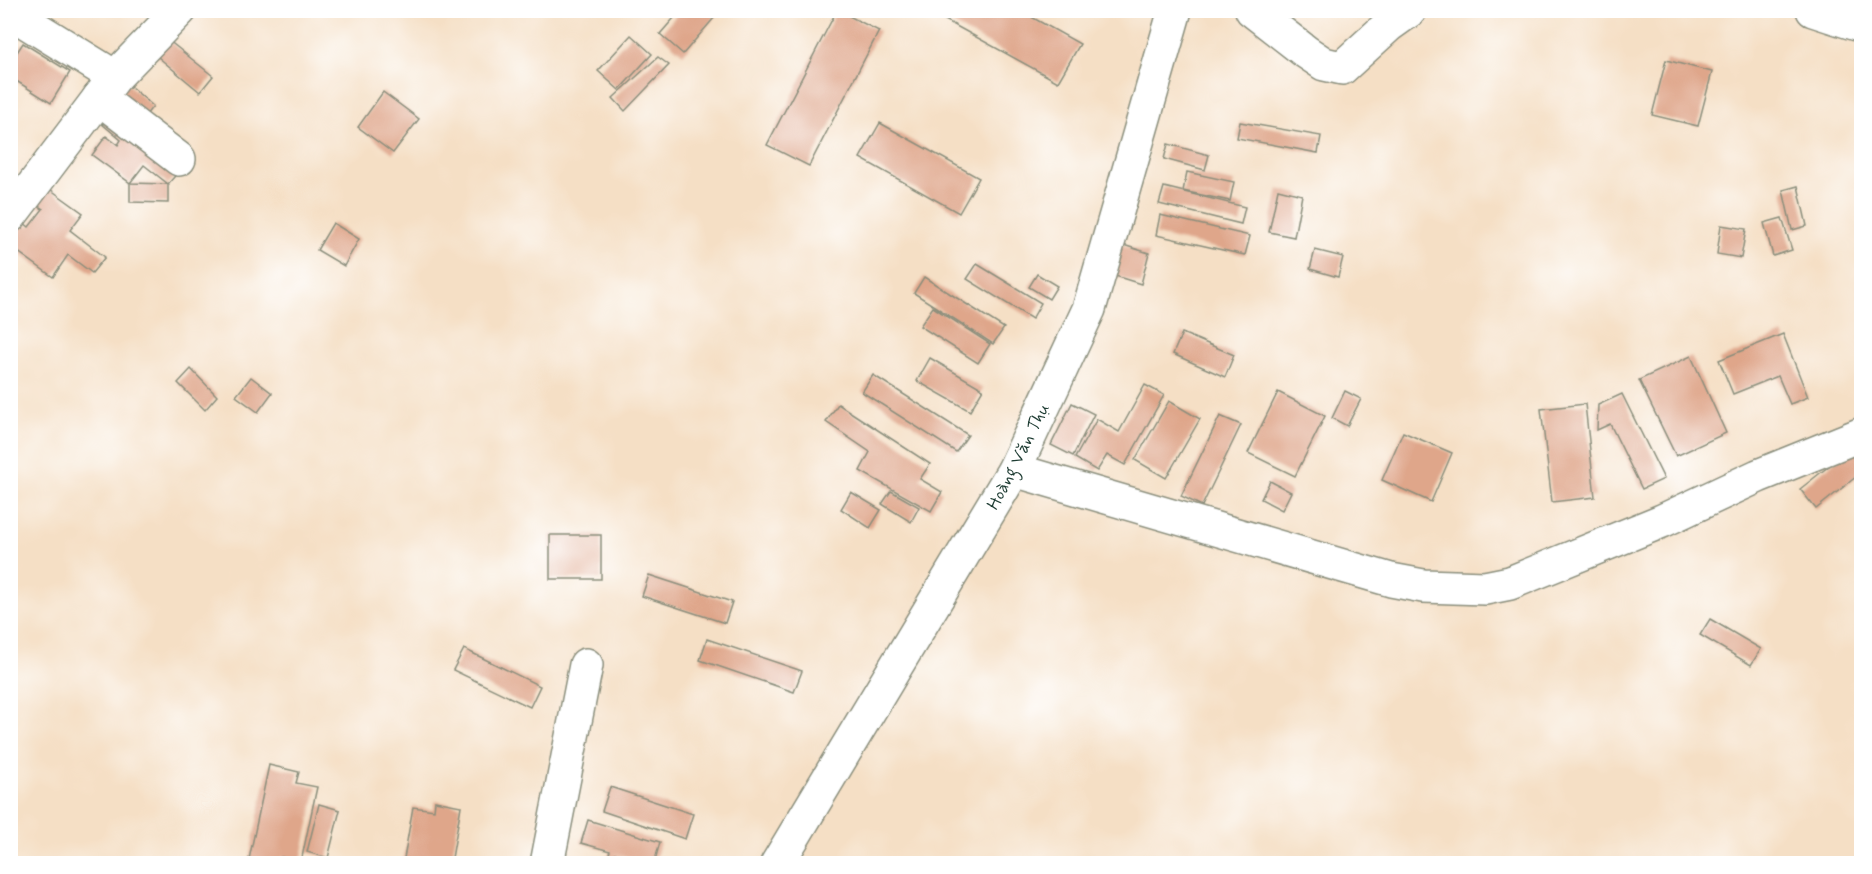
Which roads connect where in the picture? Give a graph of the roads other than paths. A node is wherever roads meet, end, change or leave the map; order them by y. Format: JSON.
{"nodes":[{"id":1,"x":180,"y":10,"type":"edge"},
{"id":2,"x":1175,"y":10,"type":"edge"},
{"id":3,"x":1252,"y":10,"type":"edge"},
{"id":4,"x":1410,"y":10,"type":"edge"},
{"id":5,"x":1813,"y":10,"type":"edge"},
{"id":6,"x":10,"y":12,"type":"edge"},
{"id":7,"x":1862,"y":26,"type":"edge"},
{"id":8,"x":107,"y":87,"type":"junction"},
{"id":9,"x":179,"y":159,"type":"dead end"},
{"id":10,"x":10,"y":216,"type":"edge"},
{"id":11,"x":1862,"y":434,"type":"edge"},
{"id":12,"x":1014,"y":470,"type":"junction"},
{"id":13,"x":586,"y":665,"type":"dead end"},
{"id":14,"x":547,"y":864,"type":"edge"},
{"id":15,"x":777,"y":864,"type":"edge"}],
"edges":[{"from":1,"to":8,"type":"street"},
{"from":2,"to":12,"type":"street","name":"Hoàng Văn Thụ"},
{"from":3,"to":4,"type":"street"},
{"from":5,"to":7,"type":"street"},
{"from":6,"to":8,"type":"street"},
{"from":8,"to":9,"type":"street"},
{"from":8,"to":10,"type":"street"},
{"from":11,"to":12,"type":"street"},
{"from":12,"to":15,"type":"street","name":"Hoàng Văn Thụ"},
{"from":13,"to":14,"type":"street"}]}
